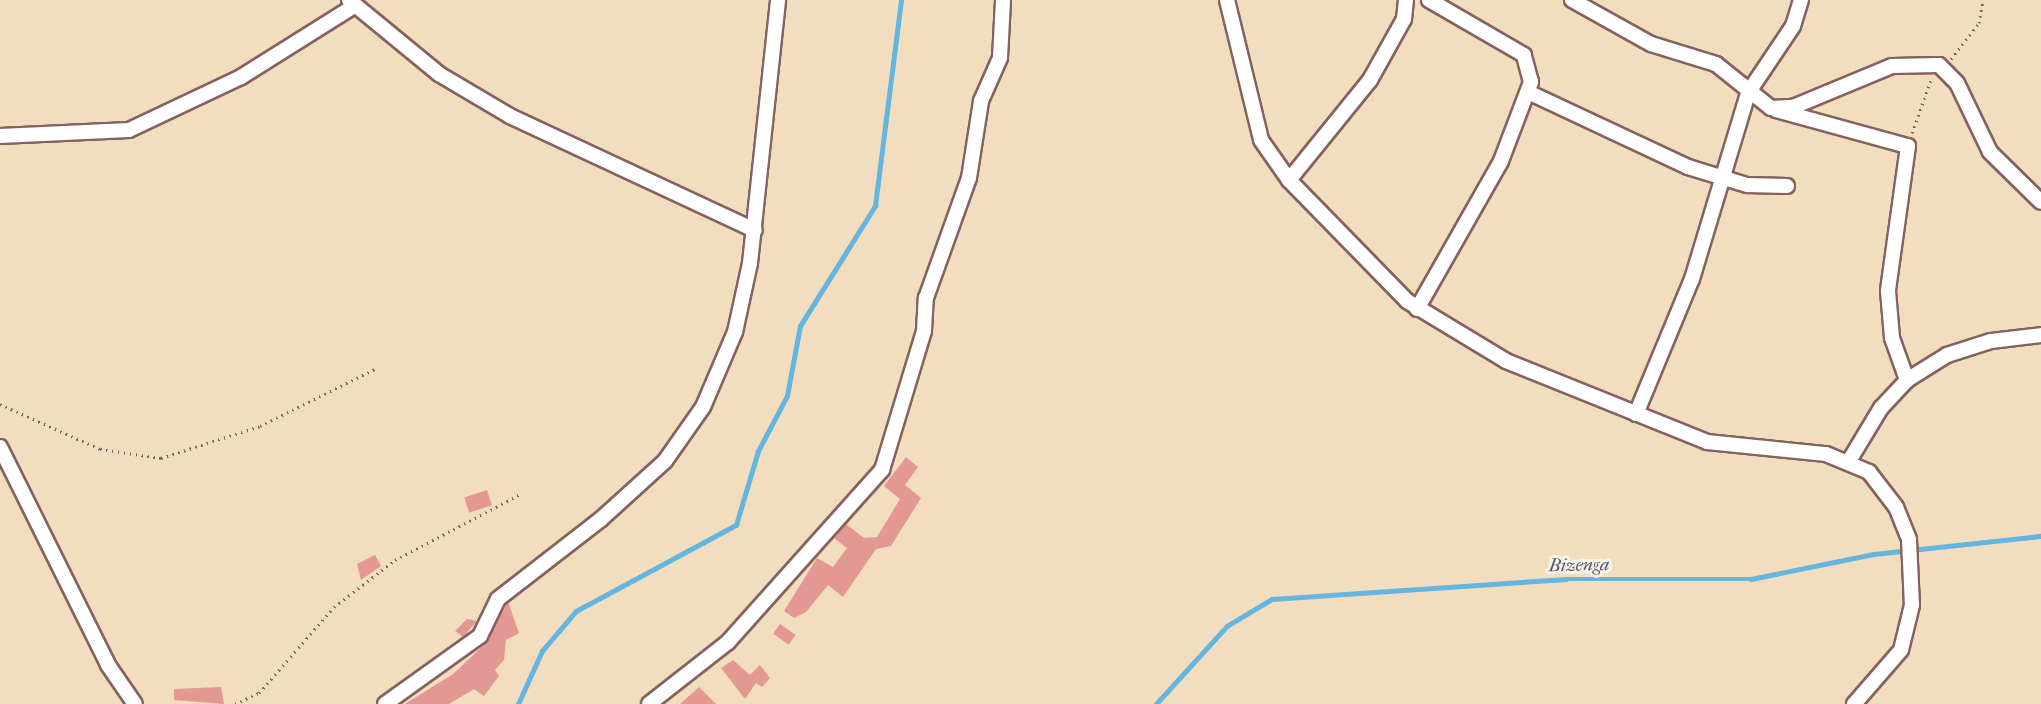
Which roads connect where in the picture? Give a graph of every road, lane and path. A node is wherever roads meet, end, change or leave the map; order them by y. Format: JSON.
{"nodes":[{"id":1,"x":778,"y":0,"type":"edge"},
{"id":2,"x":1003,"y":0,"type":"edge"},
{"id":3,"x":1227,"y":0,"type":"edge"},
{"id":4,"x":1406,"y":0,"type":"edge"},
{"id":5,"x":1429,"y":0,"type":"edge"},
{"id":6,"x":1572,"y":0,"type":"edge"},
{"id":7,"x":1801,"y":0,"type":"edge"},
{"id":8,"x":1983,"y":0,"type":"edge"},
{"id":9,"x":352,"y":3,"type":"edge"},
{"id":10,"x":1939,"y":65,"type":"junction"},
{"id":11,"x":1528,"y":92,"type":"junction"},
{"id":12,"x":1748,"y":93,"type":"junction"},
{"id":13,"x":1771,"y":108,"type":"junction"},
{"id":14,"x":0,"y":136,"type":"edge"},
{"id":15,"x":1908,"y":146,"type":"junction"},
{"id":16,"x":1721,"y":178,"type":"junction"},
{"id":17,"x":1289,"y":180,"type":"junction"},
{"id":18,"x":1787,"y":186,"type":"dead end"},
{"id":19,"x":2041,"y":202,"type":"edge"},
{"id":20,"x":755,"y":230,"type":"junction"},
{"id":21,"x":1417,"y":309,"type":"junction"},
{"id":22,"x":2041,"y":335,"type":"edge"},
{"id":23,"x":375,"y":369,"type":"dead end"},
{"id":24,"x":1908,"y":380,"type":"junction"},
{"id":25,"x":0,"y":404,"type":"edge"},
{"id":26,"x":1636,"y":414,"type":"junction"},
{"id":27,"x":0,"y":447,"type":"edge"},
{"id":28,"x":1849,"y":460,"type":"junction"},
{"id":29,"x":519,"y":495,"type":"dead end"},
{"id":30,"x":135,"y":704,"type":"edge"},
{"id":31,"x":236,"y":704,"type":"edge"},
{"id":32,"x":385,"y":704,"type":"edge"},
{"id":33,"x":648,"y":704,"type":"edge"},
{"id":34,"x":1854,"y":704,"type":"edge"}],
"edges":[{"from":1,"to":20,"type":"street"},
{"from":2,"to":33,"type":"street"},
{"from":3,"to":17,"type":"street"},
{"from":4,"to":17,"type":"street"},
{"from":5,"to":11,"type":"street"},
{"from":6,"to":12,"type":"street"},
{"from":7,"to":12,"type":"street"},
{"from":8,"to":10,"type":"path"},
{"from":9,"to":14,"type":"street"},
{"from":9,"to":20,"type":"street"},
{"from":10,"to":13,"type":"street"},
{"from":10,"to":15,"type":"path"},
{"from":10,"to":19,"type":"street"},
{"from":11,"to":16,"type":"street"},
{"from":11,"to":21,"type":"street"},
{"from":12,"to":13,"type":"street"},
{"from":12,"to":16,"type":"street"},
{"from":13,"to":15,"type":"street"},
{"from":15,"to":24,"type":"street"},
{"from":16,"to":18,"type":"street"},
{"from":16,"to":26,"type":"street"},
{"from":17,"to":21,"type":"street"},
{"from":20,"to":32,"type":"street"},
{"from":21,"to":26,"type":"street"},
{"from":22,"to":24,"type":"street"},
{"from":23,"to":25,"type":"path"},
{"from":24,"to":28,"type":"street"},
{"from":26,"to":28,"type":"street"},
{"from":27,"to":30,"type":"street"},
{"from":28,"to":34,"type":"street"},
{"from":29,"to":31,"type":"path"}]}
